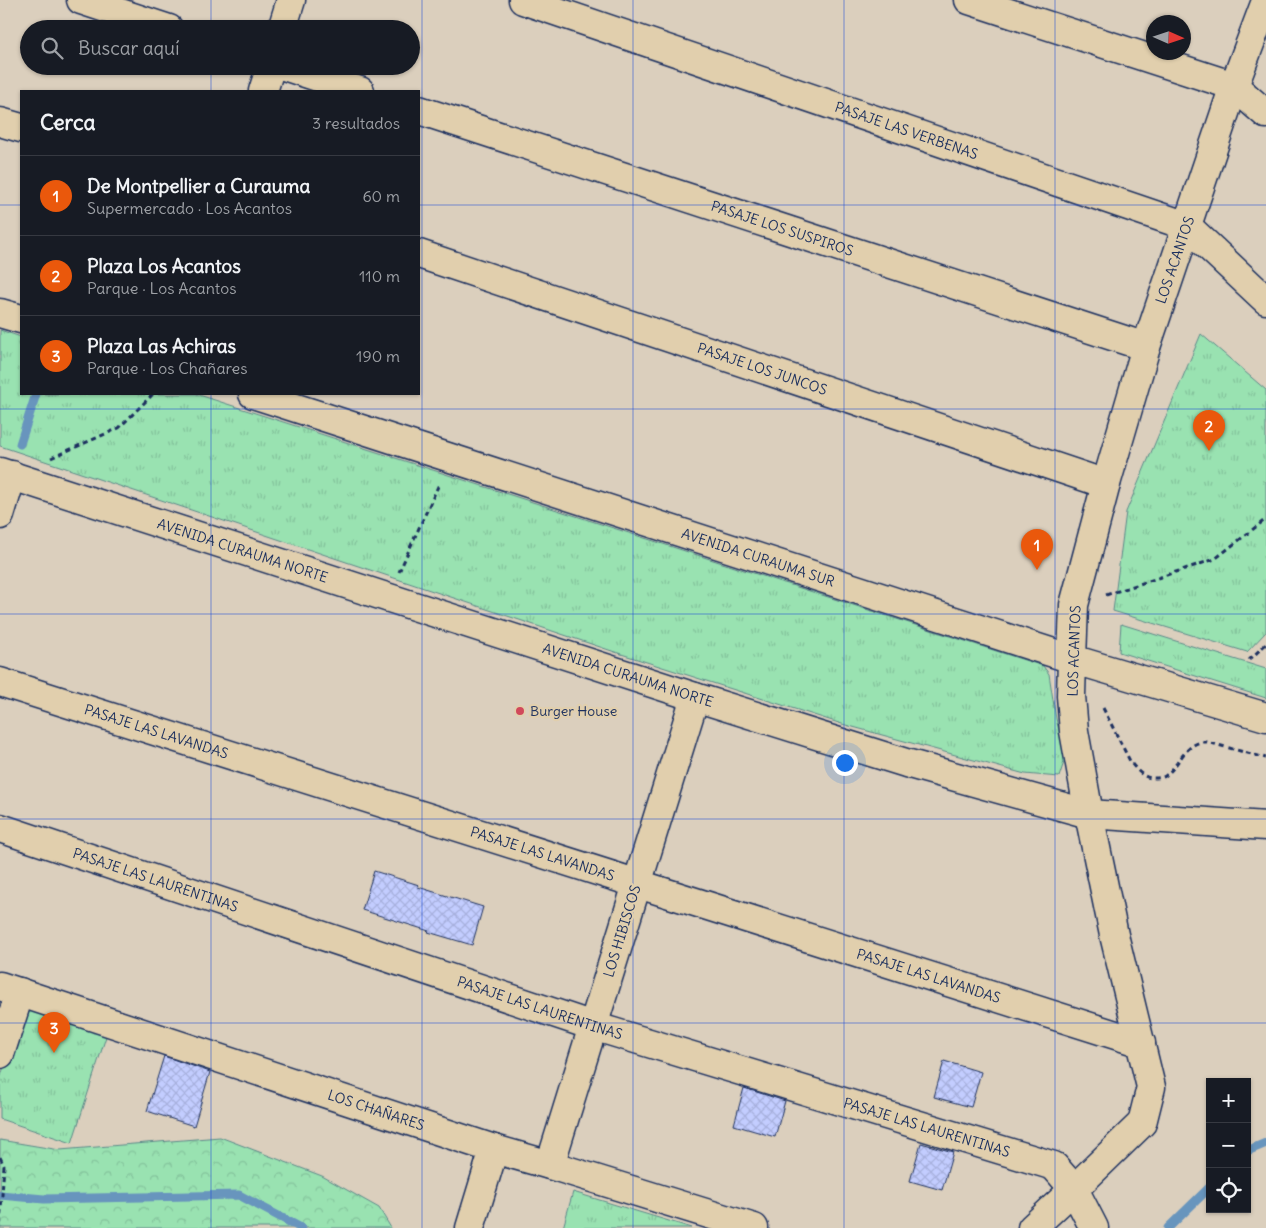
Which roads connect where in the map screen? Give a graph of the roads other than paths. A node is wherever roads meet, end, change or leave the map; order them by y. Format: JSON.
{"nodes":[{"id":1,"x":81,"y":0,"type":"edge"},
{"id":2,"x":291,"y":0,"type":"edge"},
{"id":3,"x":523,"y":0,"type":"edge"},
{"id":4,"x":969,"y":0,"type":"edge"},
{"id":5,"x":1266,"y":0,"type":"edge"},
{"id":6,"x":142,"y":20,"type":"edge"},
{"id":7,"x":285,"y":20,"type":"edge"},
{"id":8,"x":268,"y":75,"type":"edge"},
{"id":9,"x":311,"y":75,"type":"edge"},
{"id":10,"x":1234,"y":86,"type":"junction"},
{"id":11,"x":263,"y":90,"type":"edge"},
{"id":12,"x":357,"y":90,"type":"edge"},
{"id":13,"x":420,"y":110,"type":"edge"},
{"id":14,"x":1266,"y":114,"type":"edge"},
{"id":15,"x":0,"y":122,"type":"edge"},
{"id":16,"x":20,"y":128,"type":"edge"},
{"id":17,"x":1187,"y":226,"type":"junction"},
{"id":18,"x":420,"y":254,"type":"edge"},
{"id":19,"x":1266,"y":300,"type":"edge"},
{"id":20,"x":0,"y":313,"type":"edge"},
{"id":21,"x":20,"y":320,"type":"edge"},
{"id":22,"x":1146,"y":347,"type":"junction"},
{"id":23,"x":256,"y":395,"type":"edge"},
{"id":24,"x":6,"y":474,"type":"edge"},
{"id":25,"x":1106,"y":484,"type":"junction"},
{"id":26,"x":0,"y":515,"type":"edge"},
{"id":27,"x":1072,"y":659,"type":"junction"},
{"id":28,"x":0,"y":682,"type":"edge"},
{"id":29,"x":694,"y":697,"type":"junction"},
{"id":30,"x":1266,"y":717,"type":"edge"},
{"id":31,"x":1089,"y":814,"type":"junction"},
{"id":32,"x":1266,"y":826,"type":"edge"},
{"id":33,"x":0,"y":828,"type":"edge"},
{"id":34,"x":636,"y":884,"type":"junction"},
{"id":35,"x":10,"y":989,"type":"edge"},
{"id":36,"x":593,"y":1026,"type":"junction"},
{"id":37,"x":1141,"y":1043,"type":"junction"},
{"id":38,"x":0,"y":1054,"type":"edge"},
{"id":39,"x":494,"y":1149,"type":"junction"},
{"id":40,"x":550,"y":1165,"type":"junction"},
{"id":41,"x":1074,"y":1189,"type":"junction"},
{"id":42,"x":470,"y":1228,"type":"edge"},
{"id":43,"x":754,"y":1228,"type":"edge"},
{"id":44,"x":1032,"y":1228,"type":"edge"},
{"id":45,"x":1094,"y":1228,"type":"edge"}],
"edges":[{"from":1,"to":6,"type":"street"},
{"from":2,"to":7,"type":"street"},
{"from":3,"to":17,"type":"street","name":"PASAJE LAS VERBENAS"},
{"from":4,"to":10,"type":"street"},
{"from":5,"to":10,"type":"street","name":"LOS ACANTOS"},
{"from":8,"to":11,"type":"street"},
{"from":9,"to":12,"type":"street"},
{"from":10,"to":14,"type":"street"},
{"from":10,"to":17,"type":"street","name":"LOS ACANTOS"},
{"from":13,"to":22,"type":"street","name":"PASAJE LOS SUSPIROS"},
{"from":15,"to":16,"type":"street"},
{"from":17,"to":19,"type":"street","name":"PASAJE LAS VERBENAS"},
{"from":17,"to":22,"type":"street","name":"LOS ACANTOS"},
{"from":18,"to":25,"type":"street","name":"PASAJE LOS JUNCOS"},
{"from":20,"to":21,"type":"street"},
{"from":22,"to":25,"type":"street","name":"LOS ACANTOS"},
{"from":23,"to":27,"type":"street","name":"AVENIDA CURAUMA SUR"},
{"from":24,"to":26,"type":"street"},
{"from":24,"to":29,"type":"street","name":"AVENIDA CURAUMA NORTE"},
{"from":25,"to":27,"type":"street","name":"LOS ACANTOS"},
{"from":27,"to":30,"type":"street","name":"AVENIDA CURAUMA SUR"},
{"from":27,"to":31,"type":"street","name":"LOS ACANTOS"},
{"from":28,"to":34,"type":"street","name":"PASAJE LAS LAVANDAS"},
{"from":29,"to":31,"type":"street","name":"AVENIDA CURAUMA NORTE"},
{"from":29,"to":34,"type":"street","name":"LOS HIBISCOS"},
{"from":31,"to":32,"type":"street","name":"AVENIDA CURAUMA NORTE"},
{"from":31,"to":37,"type":"street","name":"LOS ACANTOS"},
{"from":33,"to":36,"type":"street","name":"PASAJE LAS LAURENTINAS"},
{"from":34,"to":36,"type":"street","name":"LOS HIBISCOS"},
{"from":34,"to":37,"type":"street","name":"PASAJE LAS LAVANDAS"},
{"from":35,"to":38,"type":"street"},
{"from":35,"to":39,"type":"street","name":"LOS CHAÑARES"},
{"from":36,"to":40,"type":"street","name":"LOS HIBISCOS"},
{"from":36,"to":41,"type":"street","name":"PASAJE LAS LAURENTINAS"},
{"from":37,"to":41,"type":"street","name":"LOS ACANTOS"},
{"from":39,"to":40,"type":"street","name":"LOS CHAÑARES"},
{"from":39,"to":42,"type":"street"},
{"from":40,"to":43,"type":"street","name":"LOS CHAÑARES"},
{"from":41,"to":44,"type":"street"},
{"from":41,"to":45,"type":"street"}]}
